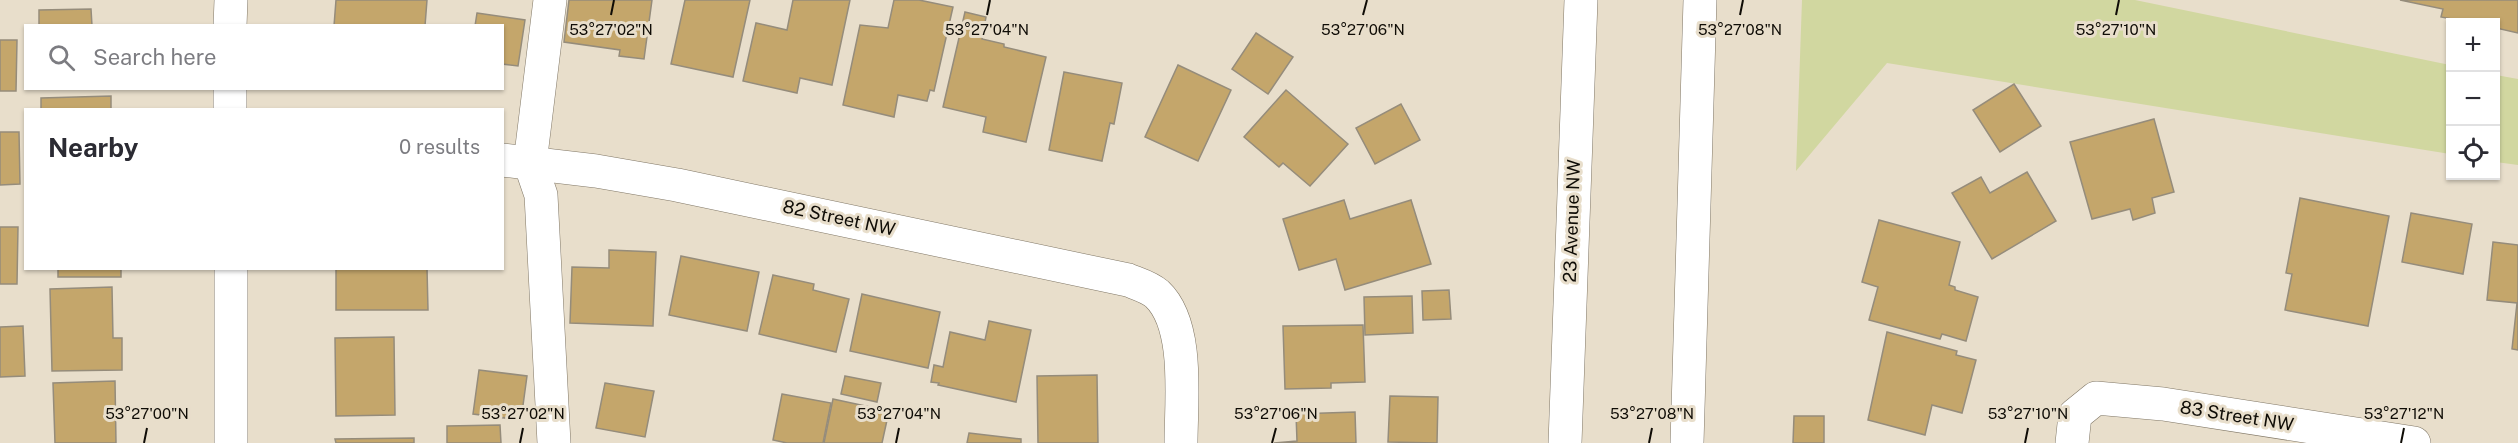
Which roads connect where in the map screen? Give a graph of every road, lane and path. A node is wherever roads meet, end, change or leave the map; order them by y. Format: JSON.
{"nodes":[{"id":1,"x":231,"y":0,"type":"edge"},
{"id":2,"x":550,"y":0,"type":"edge"},
{"id":3,"x":1581,"y":0,"type":"edge"},
{"id":4,"x":1700,"y":0,"type":"edge"},
{"id":5,"x":230,"y":24,"type":"edge"},
{"id":6,"x":230,"y":90,"type":"edge"},
{"id":7,"x":230,"y":108,"type":"edge"},
{"id":8,"x":516,"y":162,"type":"edge"},
{"id":9,"x":231,"y":270,"type":"edge"},
{"id":10,"x":231,"y":443,"type":"edge"},
{"id":11,"x":554,"y":443,"type":"edge"},
{"id":12,"x":1181,"y":443,"type":"edge"},
{"id":13,"x":1565,"y":443,"type":"edge"},
{"id":14,"x":1688,"y":443,"type":"edge"},
{"id":15,"x":2072,"y":443,"type":"edge"},
{"id":16,"x":2414,"y":443,"type":"edge"}],
"edges":[{"from":1,"to":5,"type":"street"},
{"from":2,"to":8,"type":"street"},
{"from":3,"to":13,"type":"street","name":"23 Avenue NW"},
{"from":4,"to":14,"type":"street"},
{"from":6,"to":7,"type":"street"},
{"from":8,"to":11,"type":"street"},
{"from":8,"to":12,"type":"street","name":"82 Street NW"},
{"from":9,"to":10,"type":"street"},
{"from":15,"to":16,"type":"street","name":"83 Street NW"}]}
